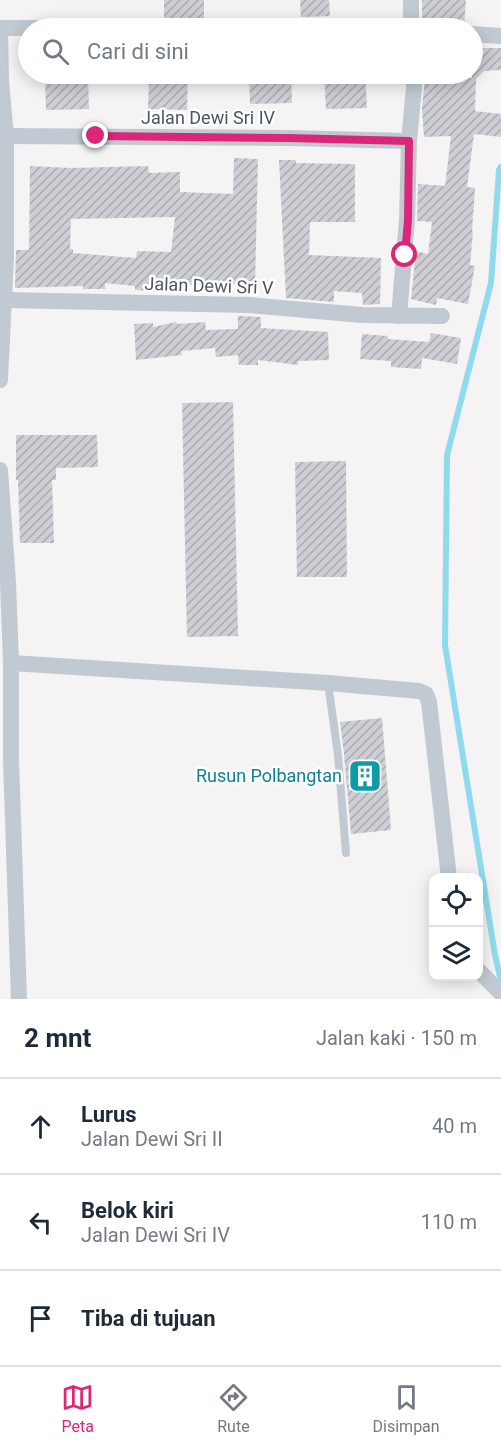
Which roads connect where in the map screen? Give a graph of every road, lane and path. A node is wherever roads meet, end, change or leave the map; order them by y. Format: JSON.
{"nodes":[{"id":1,"x":411,"y":0,"type":"edge"},
{"id":2,"x":411,"y":18,"type":"edge"},
{"id":3,"x":0,"y":28,"type":"edge"},
{"id":4,"x":18,"y":28,"type":"edge"},
{"id":5,"x":483,"y":35,"type":"edge"},
{"id":6,"x":501,"y":36,"type":"edge"},
{"id":7,"x":414,"y":84,"type":"edge"},
{"id":8,"x":6,"y":136,"type":"junction"},
{"id":9,"x":409,"y":141,"type":"junction"},
{"id":10,"x":11,"y":300,"type":"junction"},
{"id":11,"x":399,"y":316,"type":"junction"},
{"id":12,"x":442,"y":316,"type":"dead end"},
{"id":13,"x":0,"y":380,"type":"edge"},
{"id":14,"x":0,"y":470,"type":"edge"},
{"id":15,"x":1,"y":491,"type":"edge"},
{"id":16,"x":11,"y":663,"type":"junction"},
{"id":17,"x":328,"y":683,"type":"junction"},
{"id":18,"x":346,"y":853,"type":"dead end"},
{"id":19,"x":448,"y":873,"type":"edge"},
{"id":20,"x":483,"y":975,"type":"edge"},
{"id":21,"x":499,"y":991,"type":"edge"},
{"id":22,"x":19,"y":999,"type":"edge"}],
"edges":[{"from":1,"to":2,"type":"street"},
{"from":3,"to":4,"type":"street"},
{"from":3,"to":8,"type":"street"},
{"from":5,"to":6,"type":"street"},
{"from":7,"to":9,"type":"street"},
{"from":8,"to":9,"type":"street","name":"Jalan Dewi Sri IV"},
{"from":8,"to":10,"type":"street"},
{"from":9,"to":11,"type":"street"},
{"from":10,"to":11,"type":"street","name":"Jalan Dewi Sri V"},
{"from":10,"to":13,"type":"street"},
{"from":11,"to":12,"type":"street","name":"Jalan Dewi Sri V"},
{"from":14,"to":15,"type":"street"},
{"from":15,"to":16,"type":"street"},
{"from":16,"to":17,"type":"street"},
{"from":16,"to":22,"type":"street"},
{"from":17,"to":18,"type":"lane"},
{"from":17,"to":19,"type":"street"},
{"from":20,"to":21,"type":"street"}]}
